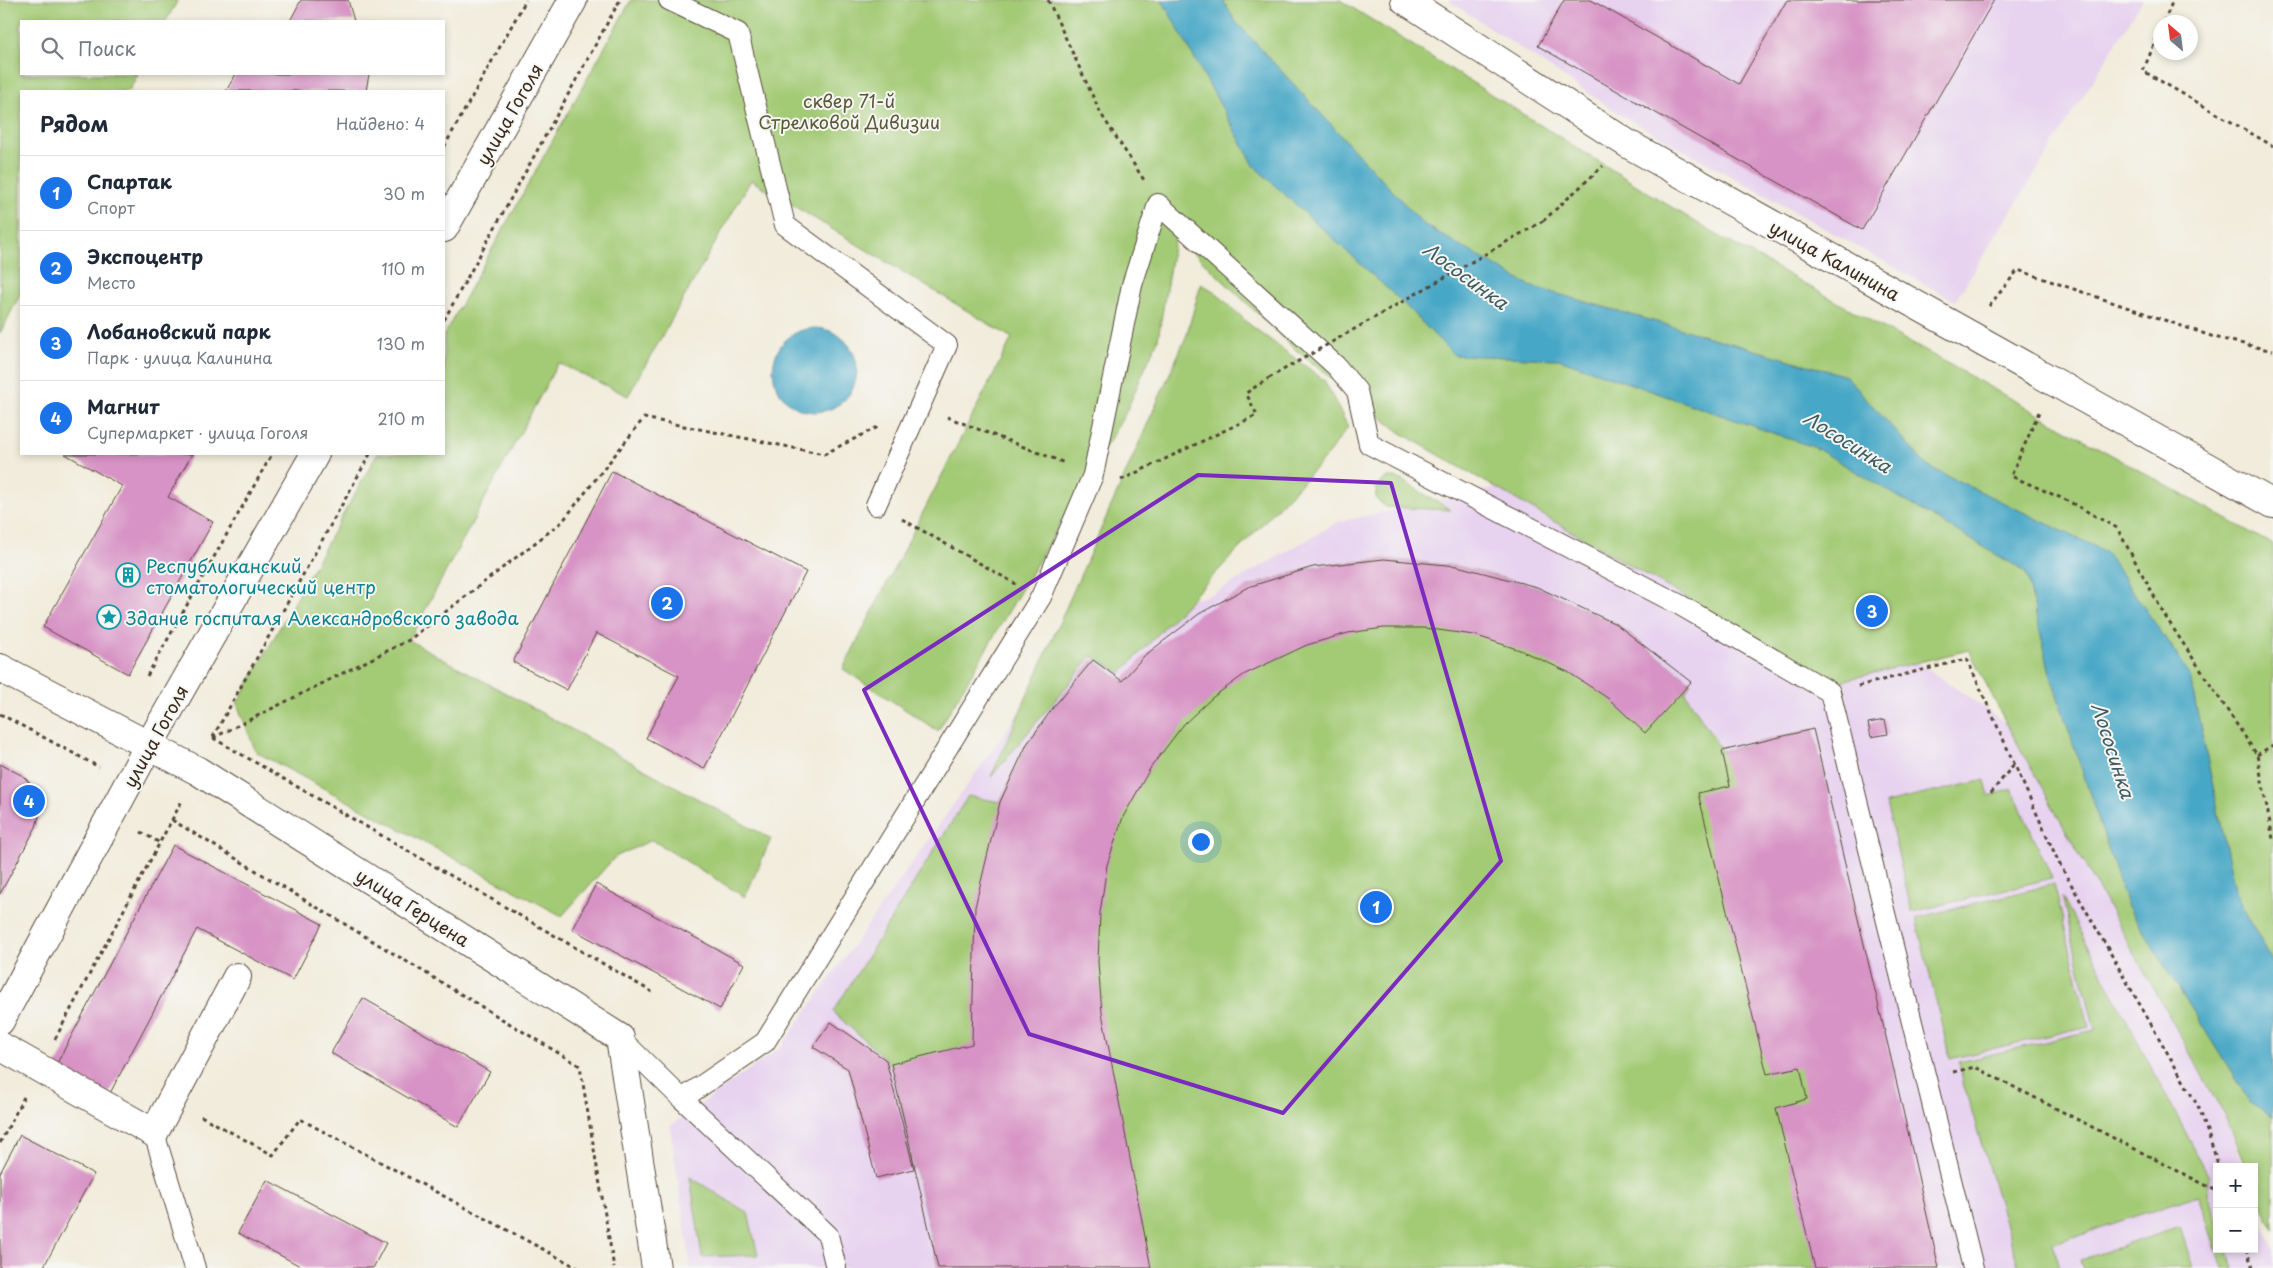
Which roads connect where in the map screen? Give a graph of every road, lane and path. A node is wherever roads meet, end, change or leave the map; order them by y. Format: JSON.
{"nodes":[{"id":1,"x":526,"y":0,"type":"edge"},
{"id":2,"x":574,"y":0,"type":"edge"},
{"id":3,"x":620,"y":0,"type":"edge"},
{"id":4,"x":669,"y":0,"type":"edge"},
{"id":5,"x":1048,"y":0,"type":"edge"},
{"id":6,"x":1405,"y":0,"type":"edge"},
{"id":7,"x":2173,"y":0,"type":"edge"},
{"id":8,"x":2167,"y":15,"type":"edge"},
{"id":9,"x":2153,"y":48,"type":"edge"},
{"id":10,"x":1628,"y":144,"type":"junction"},
{"id":11,"x":445,"y":145,"type":"edge"},
{"id":12,"x":2273,"y":146,"type":"edge"},
{"id":13,"x":1158,"y":204,"type":"junction"},
{"id":14,"x":445,"y":226,"type":"edge"},
{"id":15,"x":445,"y":318,"type":"edge"},
{"id":16,"x":1967,"y":334,"type":"junction"},
{"id":17,"x":2273,"y":351,"type":"edge"},
{"id":18,"x":2053,"y":381,"type":"junction"},
{"id":19,"x":919,"y":406,"type":"junction"},
{"id":20,"x":271,"y":455,"type":"edge"},
{"id":21,"x":314,"y":455,"type":"edge"},
{"id":22,"x":1094,"y":474,"type":"junction"},
{"id":23,"x":2273,"y":504,"type":"edge"},
{"id":24,"x":876,"y":505,"type":"joint"},
{"id":25,"x":1041,"y":597,"type":"junction"},
{"id":26,"x":0,"y":668,"type":"edge"},
{"id":27,"x":142,"y":684,"type":"dead end"},
{"id":28,"x":1855,"y":686,"type":"dead end"},
{"id":29,"x":0,"y":714,"type":"edge"},
{"id":30,"x":118,"y":729,"type":"junction"},
{"id":31,"x":149,"y":745,"type":"junction"},
{"id":32,"x":2273,"y":745,"type":"edge"},
{"id":33,"x":2257,"y":755,"type":"junction"},
{"id":34,"x":2014,"y":763,"type":"junction"},
{"id":35,"x":99,"y":766,"type":"junction"},
{"id":36,"x":95,"y":774,"type":"dead end"},
{"id":37,"x":1991,"y":792,"type":"dead end"},
{"id":38,"x":172,"y":820,"type":"dead end"},
{"id":39,"x":2273,"y":839,"type":"edge"},
{"id":40,"x":237,"y":977,"type":"dead end"},
{"id":41,"x":652,"y":992,"type":"dead end"},
{"id":42,"x":0,"y":1021,"type":"edge"},
{"id":43,"x":620,"y":1038,"type":"junction"},
{"id":44,"x":0,"y":1046,"type":"edge"},
{"id":45,"x":1926,"y":1079,"type":"junction"},
{"id":46,"x":682,"y":1099,"type":"junction"},
{"id":47,"x":172,"y":1100,"type":"junction"},
{"id":48,"x":154,"y":1133,"type":"junction"},
{"id":49,"x":2218,"y":1163,"type":"edge"},
{"id":50,"x":2213,"y":1189,"type":"edge"},
{"id":51,"x":2247,"y":1253,"type":"edge"},
{"id":52,"x":195,"y":1268,"type":"edge"},
{"id":53,"x":578,"y":1268,"type":"edge"},
{"id":54,"x":614,"y":1268,"type":"edge"},
{"id":55,"x":656,"y":1268,"type":"edge"},
{"id":56,"x":836,"y":1268,"type":"edge"},
{"id":57,"x":1973,"y":1268,"type":"edge"},
{"id":58,"x":2253,"y":1268,"type":"edge"}],
"edges":[{"from":1,"to":11,"type":"path"},
{"from":2,"to":14,"type":"street","name":"улица Гоголя"},
{"from":3,"to":15,"type":"path"},
{"from":4,"to":19,"type":"lane"},
{"from":5,"to":13,"type":"path"},
{"from":6,"to":10,"type":"street","name":"улица Калинина"},
{"from":7,"to":8,"type":"path"},
{"from":9,"to":12,"type":"path"},
{"from":10,"to":16,"type":"street","name":"улица Калинина"},
{"from":10,"to":22,"type":"path","bridge":true},
{"from":13,"to":22,"type":"lane"},
{"from":13,"to":45,"type":"lane"},
{"from":16,"to":17,"type":"path"},
{"from":16,"to":18,"type":"street","name":"улица Калинина"},
{"from":18,"to":23,"type":"street","name":"улица Калинина"},
{"from":18,"to":33,"type":"path"},
{"from":19,"to":22,"type":"path"},
{"from":19,"to":24,"type":"lane"},
{"from":19,"to":41,"type":"path"},
{"from":20,"to":27,"type":"path"},
{"from":21,"to":31,"type":"street","name":"улица Гоголя"},
{"from":22,"to":25,"type":"lane"},
{"from":24,"to":25,"type":"path"},
{"from":25,"to":46,"type":"lane"},
{"from":26,"to":30,"type":"street","name":"улица Герцена"},
{"from":28,"to":34,"type":"path"},
{"from":29,"to":35,"type":"path"},
{"from":30,"to":31,"type":"street","name":"улица Герцена"},
{"from":30,"to":35,"type":"path"},
{"from":31,"to":42,"type":"street","name":"улица Гоголя"},
{"from":31,"to":43,"type":"street","name":"улица Герцена"},
{"from":32,"to":33,"type":"path"},
{"from":33,"to":39,"type":"path"},
{"from":34,"to":37,"type":"path"},
{"from":34,"to":49,"type":"path"},
{"from":35,"to":36,"type":"path"},
{"from":38,"to":54,"type":"path"},
{"from":40,"to":47,"type":"street"},
{"from":43,"to":46,"type":"lane"},
{"from":43,"to":55,"type":"street"},
{"from":44,"to":48,"type":"street"},
{"from":45,"to":50,"type":"path"},
{"from":45,"to":57,"type":"lane"},
{"from":46,"to":56,"type":"lane"},
{"from":47,"to":48,"type":"street"},
{"from":47,"to":53,"type":"path"},
{"from":48,"to":52,"type":"lane"},
{"from":51,"to":58,"type":"path"}]}
